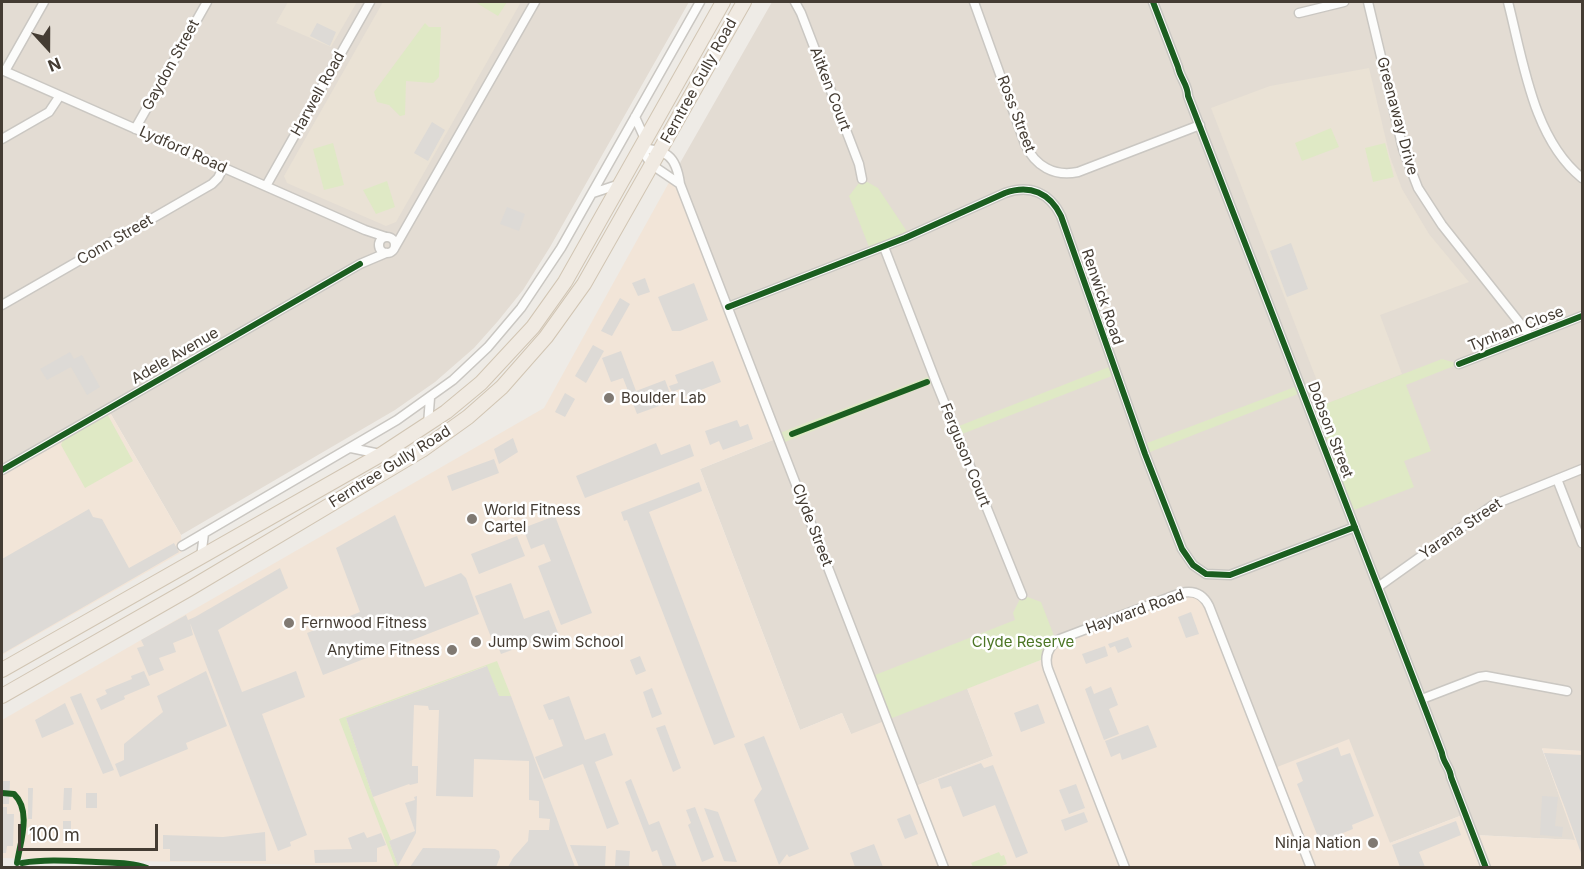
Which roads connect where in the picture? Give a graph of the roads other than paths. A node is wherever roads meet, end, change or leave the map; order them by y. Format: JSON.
{"nodes":[{"id":1,"x":44,"y":2,"type":"edge"},
{"id":2,"x":207,"y":2,"type":"edge"},
{"id":3,"x":370,"y":2,"type":"edge"},
{"id":4,"x":535,"y":2,"type":"edge"},
{"id":5,"x":700,"y":2,"type":"edge"},
{"id":6,"x":723,"y":2,"type":"edge"},
{"id":7,"x":744,"y":2,"type":"edge"},
{"id":8,"x":795,"y":2,"type":"edge"},
{"id":9,"x":974,"y":2,"type":"edge"},
{"id":10,"x":1153,"y":2,"type":"edge"},
{"id":11,"x":1344,"y":2,"type":"edge"},
{"id":12,"x":1368,"y":2,"type":"edge"},
{"id":13,"x":1508,"y":2,"type":"edge"},
{"id":14,"x":1299,"y":13,"type":"dead end"},
{"id":15,"x":3,"y":71,"type":"edge"},
{"id":16,"x":59,"y":96,"type":"junction"},
{"id":17,"x":636,"y":117,"type":"junction"},
{"id":18,"x":1200,"y":125,"type":"junction"},
{"id":19,"x":135,"y":129,"type":"junction"},
{"id":20,"x":2,"y":139,"type":"edge"},
{"id":21,"x":642,"y":143,"type":"junction"},
{"id":22,"x":660,"y":150,"type":"junction"},
{"id":23,"x":652,"y":165,"type":"junction"},
{"id":24,"x":223,"y":168,"type":"junction"},
{"id":25,"x":1582,"y":178,"type":"edge"},
{"id":26,"x":862,"y":179,"type":"dead end"},
{"id":27,"x":621,"y":183,"type":"junction"},
{"id":28,"x":680,"y":184,"type":"junction"},
{"id":29,"x":266,"y":186,"type":"junction"},
{"id":30,"x":593,"y":193,"type":"junction"},
{"id":31,"x":410,"y":223,"type":"junction"},
{"id":32,"x":384,"y":241,"type":"junction"},
{"id":33,"x":395,"y":247,"type":"junction"},
{"id":34,"x":884,"y":247,"type":"junction"},
{"id":35,"x":386,"y":253,"type":"junction"},
{"id":36,"x":360,"y":264,"type":"junction"},
{"id":37,"x":2,"y":305,"type":"edge"},
{"id":38,"x":728,"y":307,"type":"junction"},
{"id":39,"x":1582,"y":316,"type":"edge"},
{"id":40,"x":1530,"y":336,"type":"junction"},
{"id":41,"x":1459,"y":364,"type":"dead end"},
{"id":42,"x":430,"y":398,"type":"junction"},
{"id":43,"x":428,"y":425,"type":"junction"},
{"id":44,"x":351,"y":448,"type":"junction"},
{"id":45,"x":382,"y":454,"type":"junction"},
{"id":46,"x":1582,"y":469,"type":"edge"},
{"id":47,"x":2,"y":470,"type":"edge"},
{"id":48,"x":1557,"y":478,"type":"junction"},
{"id":49,"x":257,"y":526,"type":"junction"},
{"id":50,"x":1355,"y":527,"type":"junction"},
{"id":51,"x":204,"y":533,"type":"junction"},
{"id":52,"x":266,"y":543,"type":"junction"},
{"id":53,"x":1582,"y":543,"type":"edge"},
{"id":54,"x":182,"y":546,"type":"dead end"},
{"id":55,"x":201,"y":558,"type":"junction"},
{"id":56,"x":1378,"y":587,"type":"junction"},
{"id":57,"x":1022,"y":596,"type":"dead end"},
{"id":58,"x":2,"y":670,"type":"edge"},
{"id":59,"x":1567,"y":691,"type":"dead end"},
{"id":60,"x":2,"y":696,"type":"edge"},
{"id":61,"x":1422,"y":699,"type":"junction"},
{"id":62,"x":944,"y":867,"type":"edge"},
{"id":63,"x":1125,"y":867,"type":"edge"},
{"id":64,"x":1311,"y":867,"type":"edge"},
{"id":65,"x":1486,"y":867,"type":"edge"}],
"edges":[{"from":1,"to":15,"type":"street"},
{"from":2,"to":19,"type":"street","name":"Gaydon Street"},
{"from":3,"to":29,"type":"street","name":"Harwell Road"},
{"from":4,"to":31,"type":"street","name":"Adele Avenue"},
{"from":5,"to":17,"type":"street"},
{"from":6,"to":21,"type":"main road","name":"Ferntree Gully Road"},
{"from":7,"to":22,"type":"main road","name":"Ferntree Gully Road"},
{"from":8,"to":26,"type":"street","name":"Aitken Court"},
{"from":9,"to":18,"type":"street","name":"Ross Street"},
{"from":10,"to":18,"type":"street","name":"Dobson Street"},
{"from":11,"to":14,"type":"street"},
{"from":12,"to":40,"type":"street","name":"Greenaway Drive"},
{"from":13,"to":25,"type":"street"},
{"from":15,"to":16,"type":"street","name":"Lydford Road"},
{"from":16,"to":19,"type":"street","name":"Lydford Road"},
{"from":16,"to":20,"type":"street"},
{"from":17,"to":21,"type":"street"},
{"from":17,"to":30,"type":"street"},
{"from":18,"to":50,"type":"street","name":"Dobson Street"},
{"from":19,"to":24,"type":"street","name":"Lydford Road"},
{"from":21,"to":22,"type":"street"},
{"from":21,"to":23,"type":"street"},
{"from":21,"to":27,"type":"main road","name":"Ferntree Gully Road"},
{"from":22,"to":23,"type":"main road","name":"Ferntree Gully Road"},
{"from":22,"to":28,"type":"street","name":"Clyde Street"},
{"from":23,"to":28,"type":"street"},
{"from":23,"to":52,"type":"main road","name":"Ferntree Gully Road"},
{"from":24,"to":29,"type":"street","name":"Lydford Road"},
{"from":24,"to":37,"type":"street","name":"Conn Street"},
{"from":27,"to":30,"type":"street"},
{"from":27,"to":43,"type":"main road","name":"Ferntree Gully Road"},
{"from":28,"to":38,"type":"street","name":"Clyde Street"},
{"from":29,"to":32,"type":"street","name":"Lydford Road"},
{"from":30,"to":42,"type":"street"},
{"from":31,"to":32,"type":"street","name":"Adele Avenue"},
{"from":31,"to":33,"type":"street","name":"Adele Avenue"},
{"from":32,"to":33,"type":"street"},
{"from":32,"to":35,"type":"street","name":"Lydford Road"},
{"from":32,"to":36,"type":"street","name":"Adele Avenue"},
{"from":33,"to":35,"type":"street","name":"Adele Avenue"},
{"from":34,"to":38,"type":"street","name":"Renwick Road"},
{"from":34,"to":50,"type":"street","name":"Renwick Road"},
{"from":34,"to":57,"type":"street","name":"Ferguson Court"},
{"from":35,"to":36,"type":"street","name":"Adele Avenue"},
{"from":36,"to":47,"type":"street","name":"Adele Avenue"},
{"from":38,"to":62,"type":"street","name":"Clyde Street"},
{"from":39,"to":40,"type":"street","name":"Tynham Close"},
{"from":40,"to":41,"type":"street","name":"Tynham Close"},
{"from":42,"to":43,"type":"street"},
{"from":42,"to":44,"type":"street"},
{"from":43,"to":45,"type":"main road","name":"Ferntree Gully Road"},
{"from":44,"to":45,"type":"street"},
{"from":44,"to":51,"type":"street"},
{"from":45,"to":49,"type":"main road","name":"Ferntree Gully Road"},
{"from":46,"to":48,"type":"street","name":"Yarana Street"},
{"from":48,"to":53,"type":"street"},
{"from":48,"to":56,"type":"street","name":"Yarana Street"},
{"from":49,"to":52,"type":"main road"},
{"from":49,"to":55,"type":"main road","name":"Ferntree Gully Road"},
{"from":50,"to":56,"type":"street","name":"Dobson Street"},
{"from":51,"to":54,"type":"street"},
{"from":51,"to":55,"type":"street"},
{"from":52,"to":60,"type":"main road","name":"Ferntree Gully Road"},
{"from":55,"to":58,"type":"main road","name":"Ferntree Gully Road"},
{"from":56,"to":61,"type":"street","name":"Dobson Street"},
{"from":59,"to":61,"type":"street"},
{"from":61,"to":65,"type":"street","name":"Dobson Street"},
{"from":63,"to":64,"type":"street","name":"Hayward Road"}]}
